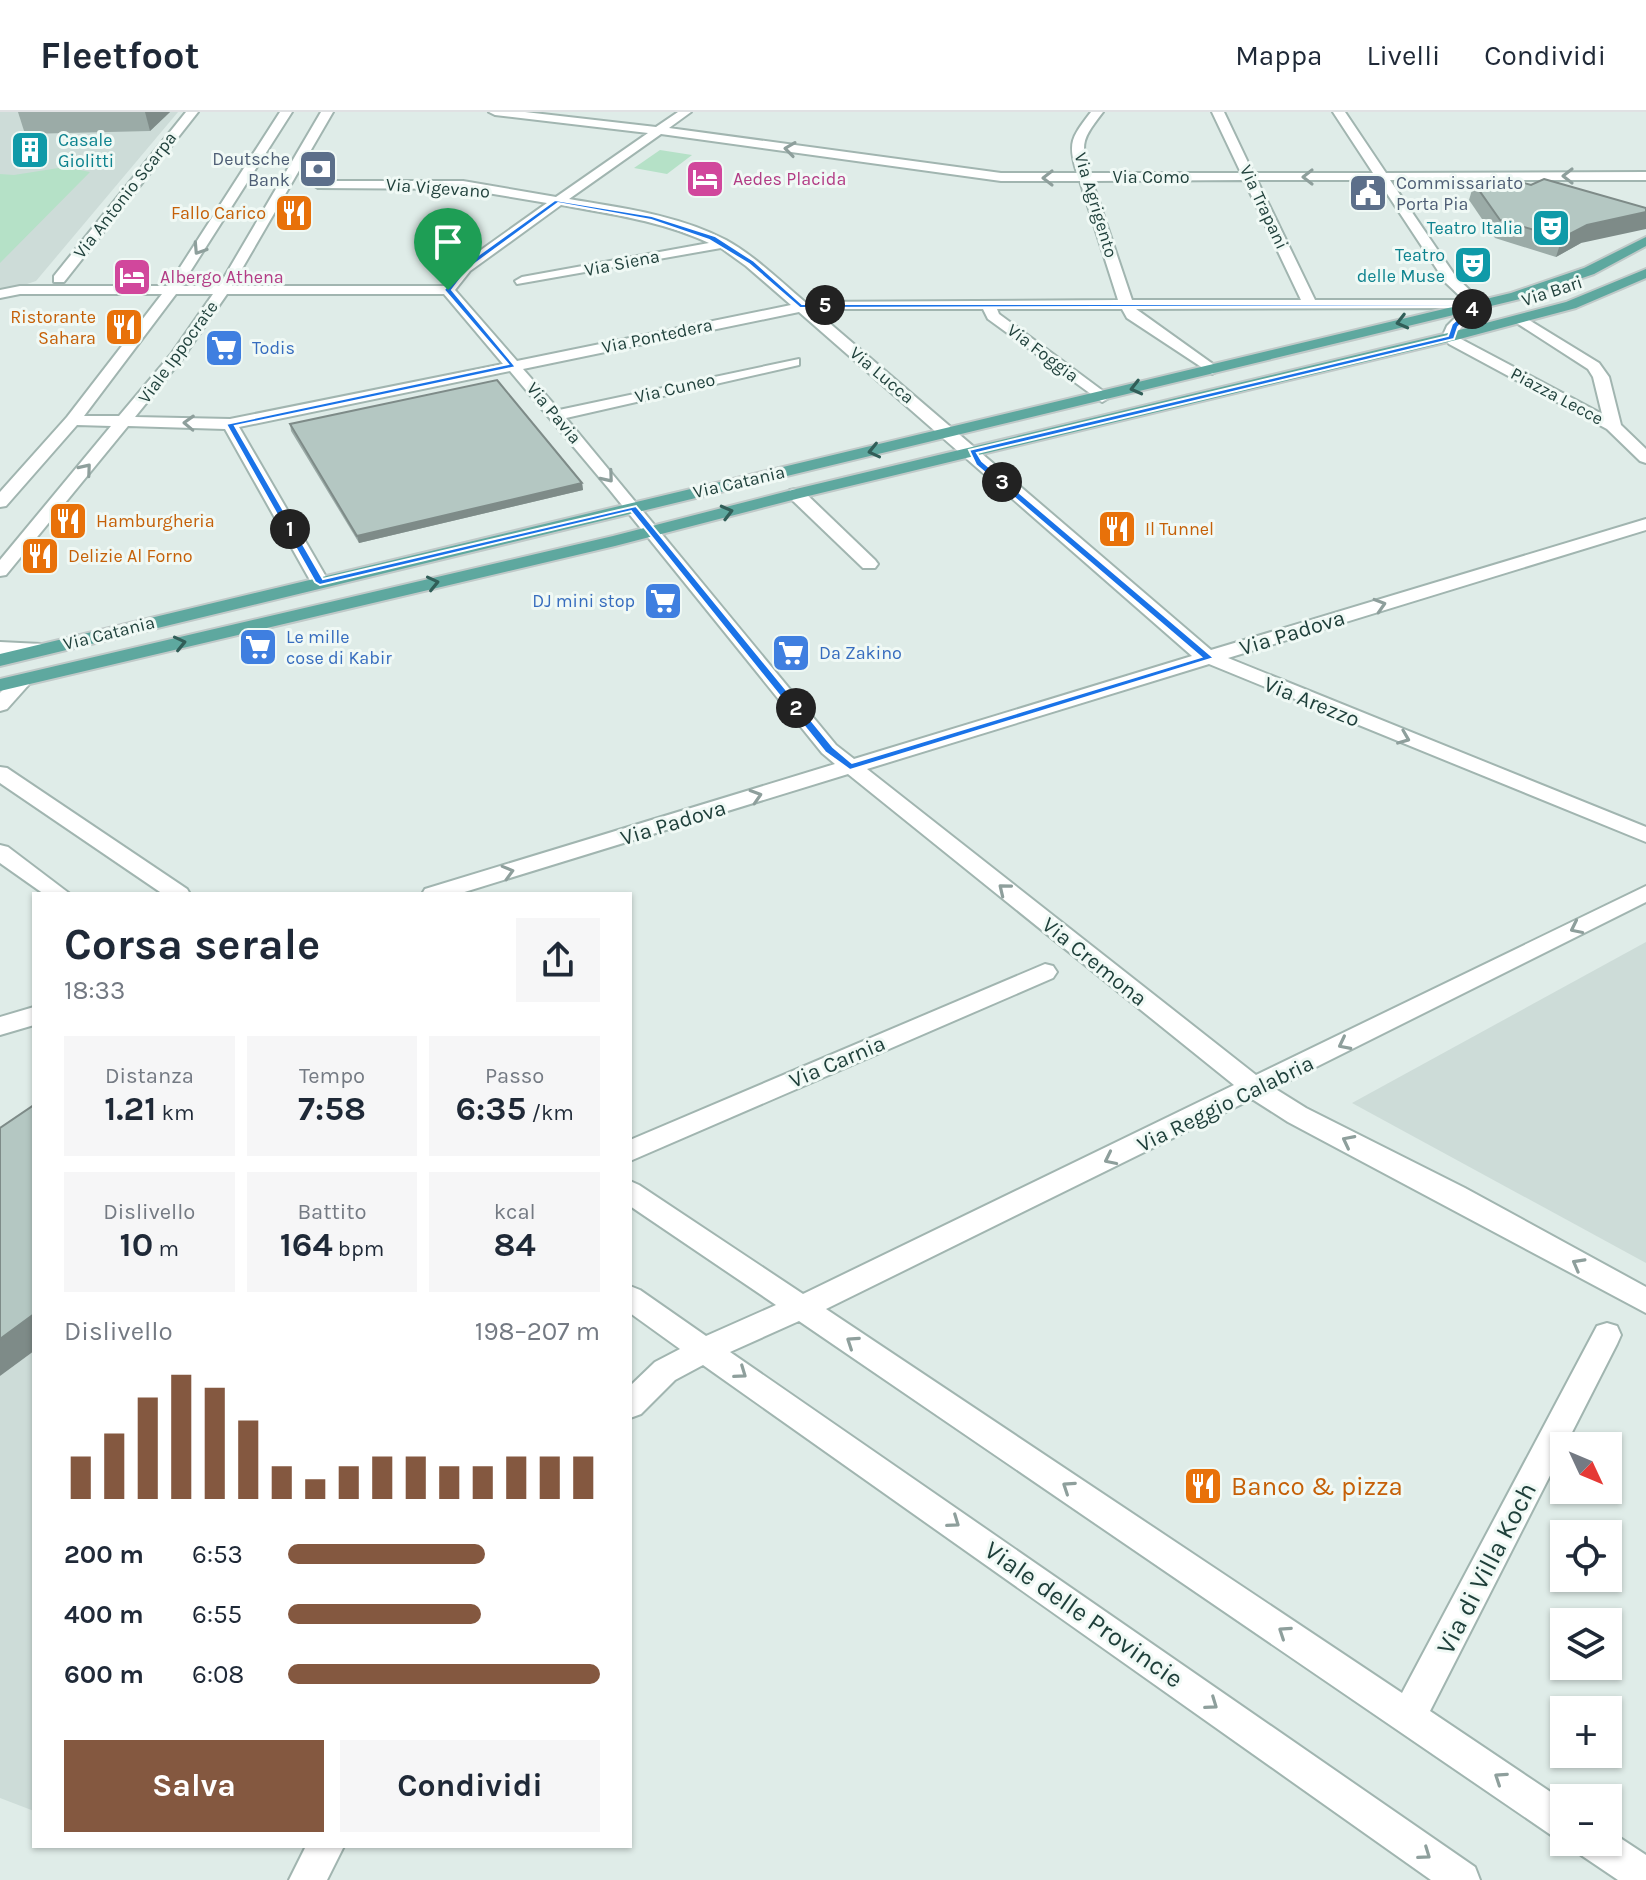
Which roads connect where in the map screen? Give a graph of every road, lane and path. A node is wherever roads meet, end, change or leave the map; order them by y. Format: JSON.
{"nodes":[{"id":1,"x":192,"y":112,"type":"edge"},
{"id":2,"x":286,"y":112,"type":"edge"},
{"id":3,"x":327,"y":112,"type":"edge"},
{"id":4,"x":495,"y":112,"type":"edge"},
{"id":5,"x":685,"y":112,"type":"edge"},
{"id":6,"x":1097,"y":112,"type":"edge"},
{"id":7,"x":1218,"y":112,"type":"edge"},
{"id":8,"x":1339,"y":112,"type":"edge"},
{"id":9,"x":658,"y":130,"type":"junction"},
{"id":10,"x":1381,"y":176,"type":"junction"},
{"id":11,"x":1646,"y":176,"type":"edge"},
{"id":12,"x":1249,"y":177,"type":"junction"},
{"id":13,"x":1085,"y":178,"type":"junction"},
{"id":14,"x":318,"y":184,"type":"dead end"},
{"id":15,"x":557,"y":201,"type":"junction"},
{"id":16,"x":1646,"y":241,"type":"edge"},
{"id":17,"x":723,"y":244,"type":"junction"},
{"id":18,"x":1646,"y":273,"type":"edge"},
{"id":19,"x":59,"y":279,"type":"dead end"},
{"id":20,"x":522,"y":281,"type":"dead end"},
{"id":21,"x":448,"y":290,"type":"junction"},
{"id":22,"x":171,"y":292,"type":"junction"},
{"id":23,"x":222,"y":292,"type":"junction"},
{"id":24,"x":0,"y":294,"type":"edge"},
{"id":25,"x":1126,"y":303,"type":"junction"},
{"id":26,"x":1309,"y":303,"type":"junction"},
{"id":27,"x":1477,"y":304,"type":"junction"},
{"id":28,"x":988,"y":305,"type":"junction"},
{"id":29,"x":800,"y":306,"type":"junction"},
{"id":30,"x":1519,"y":320,"type":"junction"},
{"id":31,"x":1451,"y":337,"type":"junction"},
{"id":32,"x":794,"y":362,"type":"dead end"},
{"id":33,"x":513,"y":366,"type":"junction"},
{"id":34,"x":1212,"y":370,"type":"junction"},
{"id":35,"x":1102,"y":397,"type":"junction"},
{"id":36,"x":556,"y":415,"type":"junction"},
{"id":37,"x":73,"y":420,"type":"junction"},
{"id":38,"x":126,"y":421,"type":"junction"},
{"id":39,"x":230,"y":424,"type":"junction"},
{"id":40,"x":1613,"y":426,"type":"junction"},
{"id":41,"x":950,"y":433,"type":"junction"},
{"id":42,"x":972,"y":452,"type":"junction"},
{"id":43,"x":1646,"y":458,"type":"edge"},
{"id":44,"x":796,"y":494,"type":"junction"},
{"id":45,"x":0,"y":502,"type":"edge"},
{"id":46,"x":633,"y":508,"type":"junction"},
{"id":47,"x":1646,"y":524,"type":"edge"},
{"id":48,"x":652,"y":531,"type":"junction"},
{"id":49,"x":869,"y":564,"type":"dead end"},
{"id":50,"x":0,"y":571,"type":"edge"},
{"id":51,"x":320,"y":582,"type":"junction"},
{"id":52,"x":0,"y":648,"type":"edge"},
{"id":53,"x":41,"y":650,"type":"junction"},
{"id":54,"x":1209,"y":658,"type":"junction"},
{"id":55,"x":0,"y":660,"type":"edge"},
{"id":56,"x":22,"y":681,"type":"junction"},
{"id":57,"x":0,"y":685,"type":"edge"},
{"id":58,"x":0,"y":705,"type":"edge"},
{"id":59,"x":850,"y":767,"type":"junction"},
{"id":60,"x":0,"y":773,"type":"edge"},
{"id":61,"x":1646,"y":835,"type":"edge"},
{"id":62,"x":0,"y":852,"type":"edge"},
{"id":63,"x":56,"y":892,"type":"edge"},
{"id":64,"x":176,"y":892,"type":"edge"},
{"id":65,"x":440,"y":892,"type":"edge"},
{"id":66,"x":1646,"y":893,"type":"edge"},
{"id":67,"x":1045,"y":972,"type":"dead end"},
{"id":68,"x":32,"y":1017,"type":"edge"},
{"id":69,"x":0,"y":1026,"type":"edge"},
{"id":70,"x":1255,"y":1088,"type":"junction"},
{"id":71,"x":632,"y":1150,"type":"edge"},
{"id":72,"x":632,"y":1193,"type":"edge"},
{"id":73,"x":632,"y":1299,"type":"edge"},
{"id":74,"x":1646,"y":1301,"type":"edge"},
{"id":75,"x":801,"y":1308,"type":"junction"},
{"id":76,"x":1607,"y":1335,"type":"dead end"},
{"id":77,"x":706,"y":1349,"type":"junction"},
{"id":78,"x":632,"y":1403,"type":"edge"},
{"id":79,"x":1409,"y":1716,"type":"junction"},
{"id":80,"x":1550,"y":1812,"type":"edge"},
{"id":81,"x":325,"y":1848,"type":"edge"},
{"id":82,"x":1615,"y":1856,"type":"edge"},
{"id":83,"x":1646,"y":1877,"type":"edge"},
{"id":84,"x":307,"y":1880,"type":"edge"},
{"id":85,"x":1462,"y":1880,"type":"edge"}],
"edges":[{"from":1,"to":19,"type":"street","name":"Via Antonio Scarpa"},
{"from":2,"to":22,"type":"street","name":"Viale Ippocrate","one_way":true},
{"from":3,"to":23,"type":"street","name":"Viale Ippocrate"},
{"from":4,"to":9,"type":"street","name":"Via Como"},
{"from":5,"to":9,"type":"street"},
{"from":6,"to":13,"type":"street","name":"Via Agrigento"},
{"from":7,"to":12,"type":"street","name":"Via Trapani"},
{"from":8,"to":10,"type":"street"},
{"from":13,"to":9,"type":"street","name":"Via Como","one_way":true},
{"from":9,"to":15,"type":"street"},
{"from":11,"to":10,"type":"street","name":"Via Como","one_way":true},
{"from":10,"to":12,"type":"street","name":"Via Como","one_way":true},
{"from":10,"to":27,"type":"street"},
{"from":12,"to":13,"type":"street","name":"Via Como"},
{"from":12,"to":26,"type":"street","name":"Via Trapani"},
{"from":13,"to":25,"type":"street","name":"Via Agrigento"},
{"from":14,"to":15,"type":"street","name":"Via Vigevano"},
{"from":15,"to":17,"type":"street","name":"Via Lucca"},
{"from":15,"to":21,"type":"street"},
{"from":16,"to":27,"type":"main road","name":"Via Bari"},
{"from":17,"to":20,"type":"street","name":"Via Siena"},
{"from":17,"to":29,"type":"street","name":"Via Lucca"},
{"from":18,"to":30,"type":"main road","name":"Via Bari"},
{"from":21,"to":23,"type":"street"},
{"from":21,"to":33,"type":"street","name":"Via Pavia"},
{"from":22,"to":23,"type":"street"},
{"from":22,"to":24,"type":"street"},
{"from":22,"to":37,"type":"street","name":"Viale Ippocrate"},
{"from":23,"to":38,"type":"street","name":"Viale Ippocrate"},
{"from":25,"to":26,"type":"street","name":"Via Pontedera"},
{"from":25,"to":28,"type":"street","name":"Via Pontedera"},
{"from":25,"to":34,"type":"street"},
{"from":26,"to":27,"type":"street","name":"Via Pontedera"},
{"from":27,"to":31,"type":"street"},
{"from":27,"to":34,"type":"main road","name":"Via Catania","one_way":true},
{"from":28,"to":29,"type":"street","name":"Via Pontedera"},
{"from":28,"to":35,"type":"street","name":"Via Foggia"},
{"from":29,"to":33,"type":"street","name":"Via Pontedera"},
{"from":29,"to":41,"type":"street","name":"Via Lucca"},
{"from":30,"to":31,"type":"main road","name":"Via Bari"},
{"from":30,"to":40,"type":"street","name":"Piazza Lecce"},
{"from":31,"to":40,"type":"street","name":"Piazza Lecce"},
{"from":31,"to":42,"type":"main road","name":"Via Catania"},
{"from":32,"to":36,"type":"street","name":"Via Cuneo"},
{"from":33,"to":36,"type":"street","name":"Via Pavia"},
{"from":33,"to":39,"type":"street","name":"Via Pontedera"},
{"from":34,"to":35,"type":"main road","name":"Via Catania","one_way":true},
{"from":35,"to":41,"type":"main road","name":"Via Catania"},
{"from":36,"to":46,"type":"street","name":"Via Pavia","one_way":true},
{"from":37,"to":38,"type":"street","name":"Via Pontedera"},
{"from":37,"to":45,"type":"street","name":"Viale Ippocrate"},
{"from":39,"to":38,"type":"street","name":"Via Pontedera","one_way":true},
{"from":50,"to":38,"type":"street","name":"Viale Ippocrate","one_way":true},
{"from":39,"to":51,"type":"street"},
{"from":40,"to":43,"type":"street"},
{"from":41,"to":42,"type":"street","name":"Via Arezzo"},
{"from":41,"to":46,"type":"main road","name":"Via Catania","one_way":true},
{"from":42,"to":44,"type":"main road","name":"Via Catania"},
{"from":42,"to":54,"type":"street","name":"Via Arezzo"},
{"from":48,"to":44,"type":"main road","name":"Via Catania","one_way":true},
{"from":44,"to":49,"type":"street"},
{"from":46,"to":48,"type":"street","name":"Via Cremona"},
{"from":46,"to":51,"type":"main road","name":"Via Catania"},
{"from":54,"to":47,"type":"street","name":"Via Padova","one_way":true},
{"from":56,"to":48,"type":"main road","name":"Via Catania","one_way":true},
{"from":48,"to":59,"type":"street","name":"Via Cremona"},
{"from":51,"to":53,"type":"main road","name":"Via Catania"},
{"from":52,"to":53,"type":"street"},
{"from":53,"to":55,"type":"main road","name":"Via Catania"},
{"from":54,"to":59,"type":"street","name":"Via Padova"},
{"from":54,"to":61,"type":"street","name":"Via Arezzo","one_way":true},
{"from":56,"to":57,"type":"main road","name":"Via Catania"},
{"from":56,"to":58,"type":"street"},
{"from":65,"to":59,"type":"street","name":"Via Padova","one_way":true},
{"from":70,"to":59,"type":"street","name":"Via Cremona","one_way":true},
{"from":60,"to":64,"type":"street"},
{"from":62,"to":63,"type":"street"},
{"from":66,"to":70,"type":"street","name":"Via Reggio Calabria","one_way":true},
{"from":67,"to":71,"type":"street","name":"Via Carnia"},
{"from":68,"to":69,"type":"street"},
{"from":74,"to":70,"type":"street","name":"Via Cremona","one_way":true},
{"from":70,"to":75,"type":"street","name":"Via Reggio Calabria","one_way":true},
{"from":72,"to":75,"type":"street"},
{"from":73,"to":77,"type":"street","name":"Viale delle Provincie"},
{"from":75,"to":77,"type":"street"},
{"from":79,"to":75,"type":"street","one_way":true},
{"from":76,"to":79,"type":"street","name":"Via di Villa Koch"},
{"from":77,"to":78,"type":"street"},
{"from":77,"to":85,"type":"street","name":"Viale delle Provincie","one_way":true},
{"from":80,"to":79,"type":"street","one_way":true},
{"from":81,"to":84,"type":"street"},
{"from":82,"to":83,"type":"street"}]}
